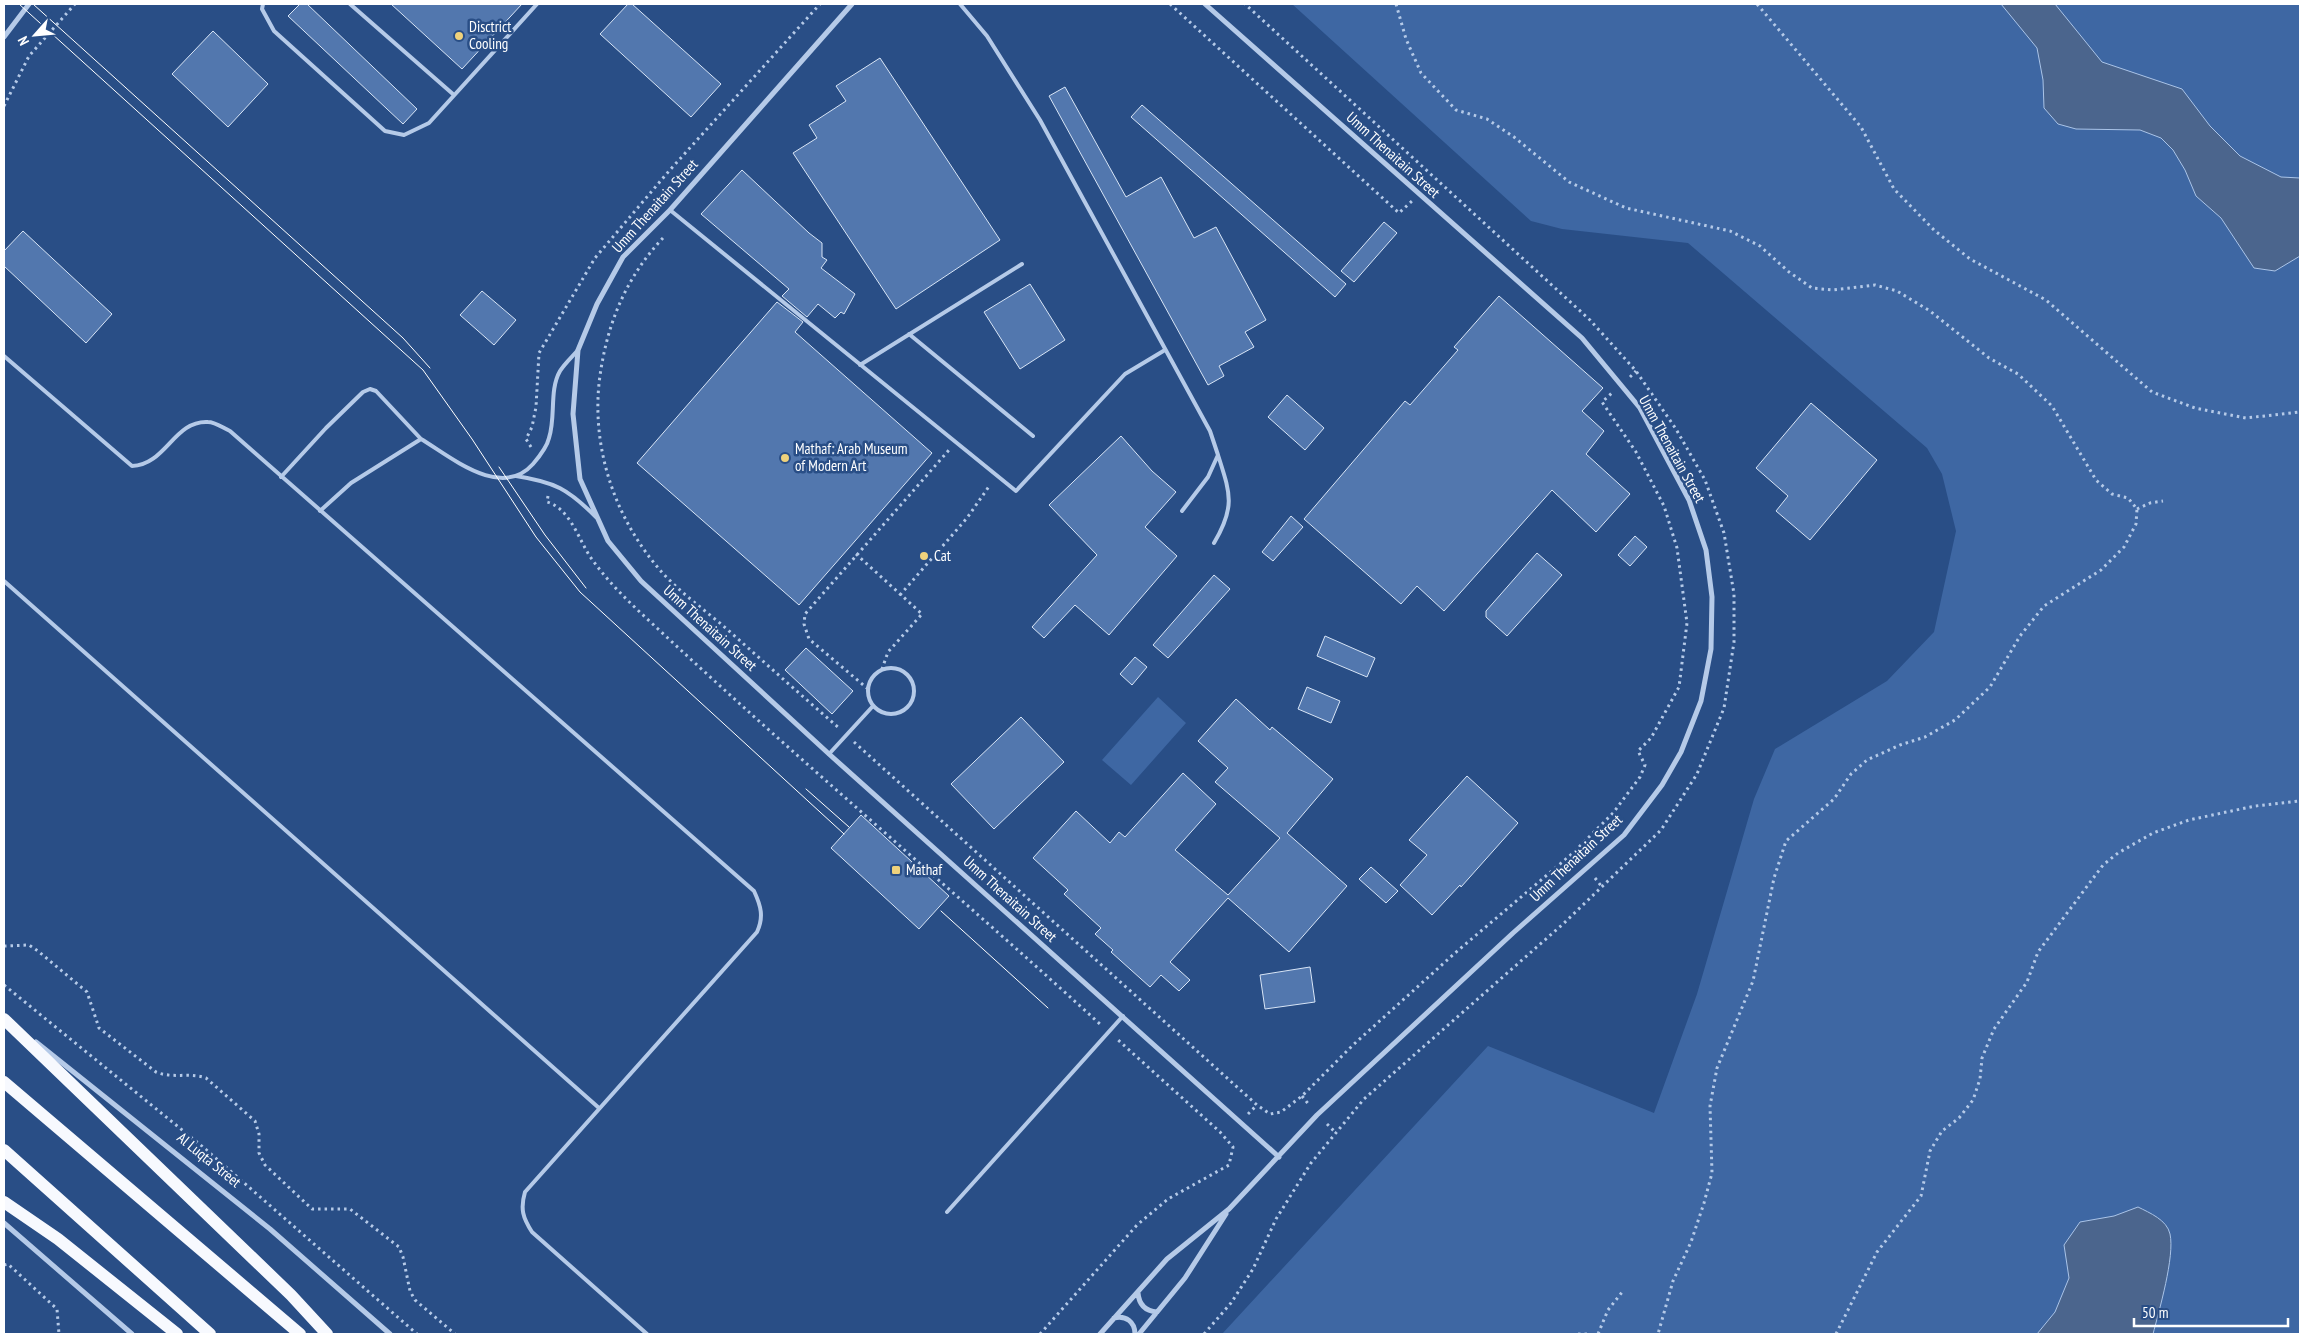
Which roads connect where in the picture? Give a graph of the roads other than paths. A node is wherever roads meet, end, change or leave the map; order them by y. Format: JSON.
{"nodes":[{"id":1,"x":29,"y":4,"type":"edge"},
{"id":2,"x":263,"y":4,"type":"edge"},
{"id":3,"x":350,"y":4,"type":"edge"},
{"id":4,"x":537,"y":4,"type":"edge"},
{"id":5,"x":852,"y":4,"type":"edge"},
{"id":6,"x":960,"y":4,"type":"edge"},
{"id":7,"x":1205,"y":4,"type":"edge"},
{"id":8,"x":4,"y":36,"type":"edge"},
{"id":9,"x":454,"y":96,"type":"junction"},
{"id":10,"x":670,"y":210,"type":"junction"},
{"id":11,"x":1022,"y":264,"type":"dead end"},
{"id":12,"x":908,"y":334,"type":"junction"},
{"id":13,"x":578,"y":350,"type":"junction"},
{"id":14,"x":1165,"y":350,"type":"junction"},
{"id":15,"x":4,"y":356,"type":"edge"},
{"id":16,"x":860,"y":365,"type":"junction"},
{"id":17,"x":1033,"y":436,"type":"dead end"},
{"id":18,"x":421,"y":438,"type":"junction"},
{"id":19,"x":1218,"y":455,"type":"junction"},
{"id":20,"x":516,"y":476,"type":"junction"},
{"id":21,"x":281,"y":477,"type":"junction"},
{"id":22,"x":320,"y":511,"type":"junction"},
{"id":23,"x":1182,"y":511,"type":"dead end"},
{"id":24,"x":596,"y":518,"type":"junction"},
{"id":25,"x":1214,"y":543,"type":"dead end"},
{"id":26,"x":4,"y":581,"type":"edge"},
{"id":27,"x":873,"y":706,"type":"junction"},
{"id":28,"x":829,"y":754,"type":"junction"},
{"id":29,"x":1123,"y":1016,"type":"junction"},
{"id":30,"x":4,"y":1018,"type":"edge"},
{"id":31,"x":4,"y":1082,"type":"edge"},
{"id":32,"x":599,"y":1108,"type":"junction"},
{"id":33,"x":4,"y":1150,"type":"edge"},
{"id":34,"x":1280,"y":1157,"type":"junction"},
{"id":35,"x":4,"y":1202,"type":"edge"},
{"id":36,"x":1229,"y":1209,"type":"junction"},
{"id":37,"x":947,"y":1212,"type":"dead end"},
{"id":38,"x":4,"y":1223,"type":"edge"},
{"id":39,"x":1138,"y":1293,"type":"junction"},
{"id":40,"x":1157,"y":1312,"type":"junction"},
{"id":41,"x":1114,"y":1318,"type":"junction"},
{"id":42,"x":132,"y":1334,"type":"edge"},
{"id":43,"x":177,"y":1334,"type":"edge"},
{"id":44,"x":210,"y":1334,"type":"edge"},
{"id":45,"x":300,"y":1334,"type":"edge"},
{"id":46,"x":327,"y":1334,"type":"edge"},
{"id":47,"x":390,"y":1334,"type":"edge"},
{"id":48,"x":647,"y":1334,"type":"edge"},
{"id":49,"x":1100,"y":1334,"type":"edge"},
{"id":50,"x":1137,"y":1334,"type":"edge"}],
"edges":[{"from":1,"to":8,"type":"street"},
{"from":2,"to":9,"type":"lane"},
{"from":3,"to":9,"type":"lane"},
{"from":4,"to":9,"type":"lane"},
{"from":5,"to":10,"type":"street","name":"Umm Thenaitain Street"},
{"from":6,"to":14,"type":"lane"},
{"from":7,"to":34,"type":"street","name":"Umm Thenaitain Street"},
{"from":10,"to":13,"type":"street","name":"Umm Thenaitain Street"},
{"from":10,"to":16,"type":"lane"},
{"from":11,"to":12,"type":"lane"},
{"from":12,"to":16,"type":"lane"},
{"from":12,"to":17,"type":"lane"},
{"from":13,"to":20,"type":"lane"},
{"from":13,"to":24,"type":"street","name":"Umm Thenaitain Street"},
{"from":14,"to":16,"type":"lane"},
{"from":14,"to":19,"type":"lane"},
{"from":15,"to":21,"type":"lane"},
{"from":18,"to":20,"type":"lane"},
{"from":18,"to":21,"type":"lane"},
{"from":18,"to":22,"type":"lane"},
{"from":19,"to":23,"type":"lane"},
{"from":19,"to":25,"type":"lane"},
{"from":20,"to":24,"type":"lane"},
{"from":21,"to":22,"type":"lane"},
{"from":22,"to":32,"type":"lane"},
{"from":24,"to":28,"type":"street","name":"Umm Thenaitain Street"},
{"from":26,"to":32,"type":"lane"},
{"from":27,"to":27,"type":"lane"},
{"from":27,"to":28,"type":"lane"},
{"from":28,"to":29,"type":"street","name":"Umm Thenaitain Street"},
{"from":29,"to":34,"type":"street","name":"Umm Thenaitain Street"},
{"from":29,"to":37,"type":"lane"},
{"from":30,"to":46,"type":"main road"},
{"from":30,"to":47,"type":"street","name":"Al Luqta Street"},
{"from":31,"to":45,"type":"main road"},
{"from":32,"to":48,"type":"lane"},
{"from":33,"to":44,"type":"main road"},
{"from":34,"to":36,"type":"street","name":"Umm Thenaitain Street"},
{"from":35,"to":43,"type":"main road"},
{"from":36,"to":39,"type":"street","name":"Umm Thenaitain Street"},
{"from":36,"to":40,"type":"street","name":"Umm Thenaitain Street"},
{"from":38,"to":42,"type":"street"},
{"from":39,"to":40,"type":"street"},
{"from":39,"to":41,"type":"street","name":"Umm Thenaitain Street"},
{"from":40,"to":50,"type":"street","name":"Umm Thenaitain Street"},
{"from":41,"to":49,"type":"street","name":"Umm Thenaitain Street"},
{"from":41,"to":50,"type":"street","name":"Umm Thenaitain Street"}]}
